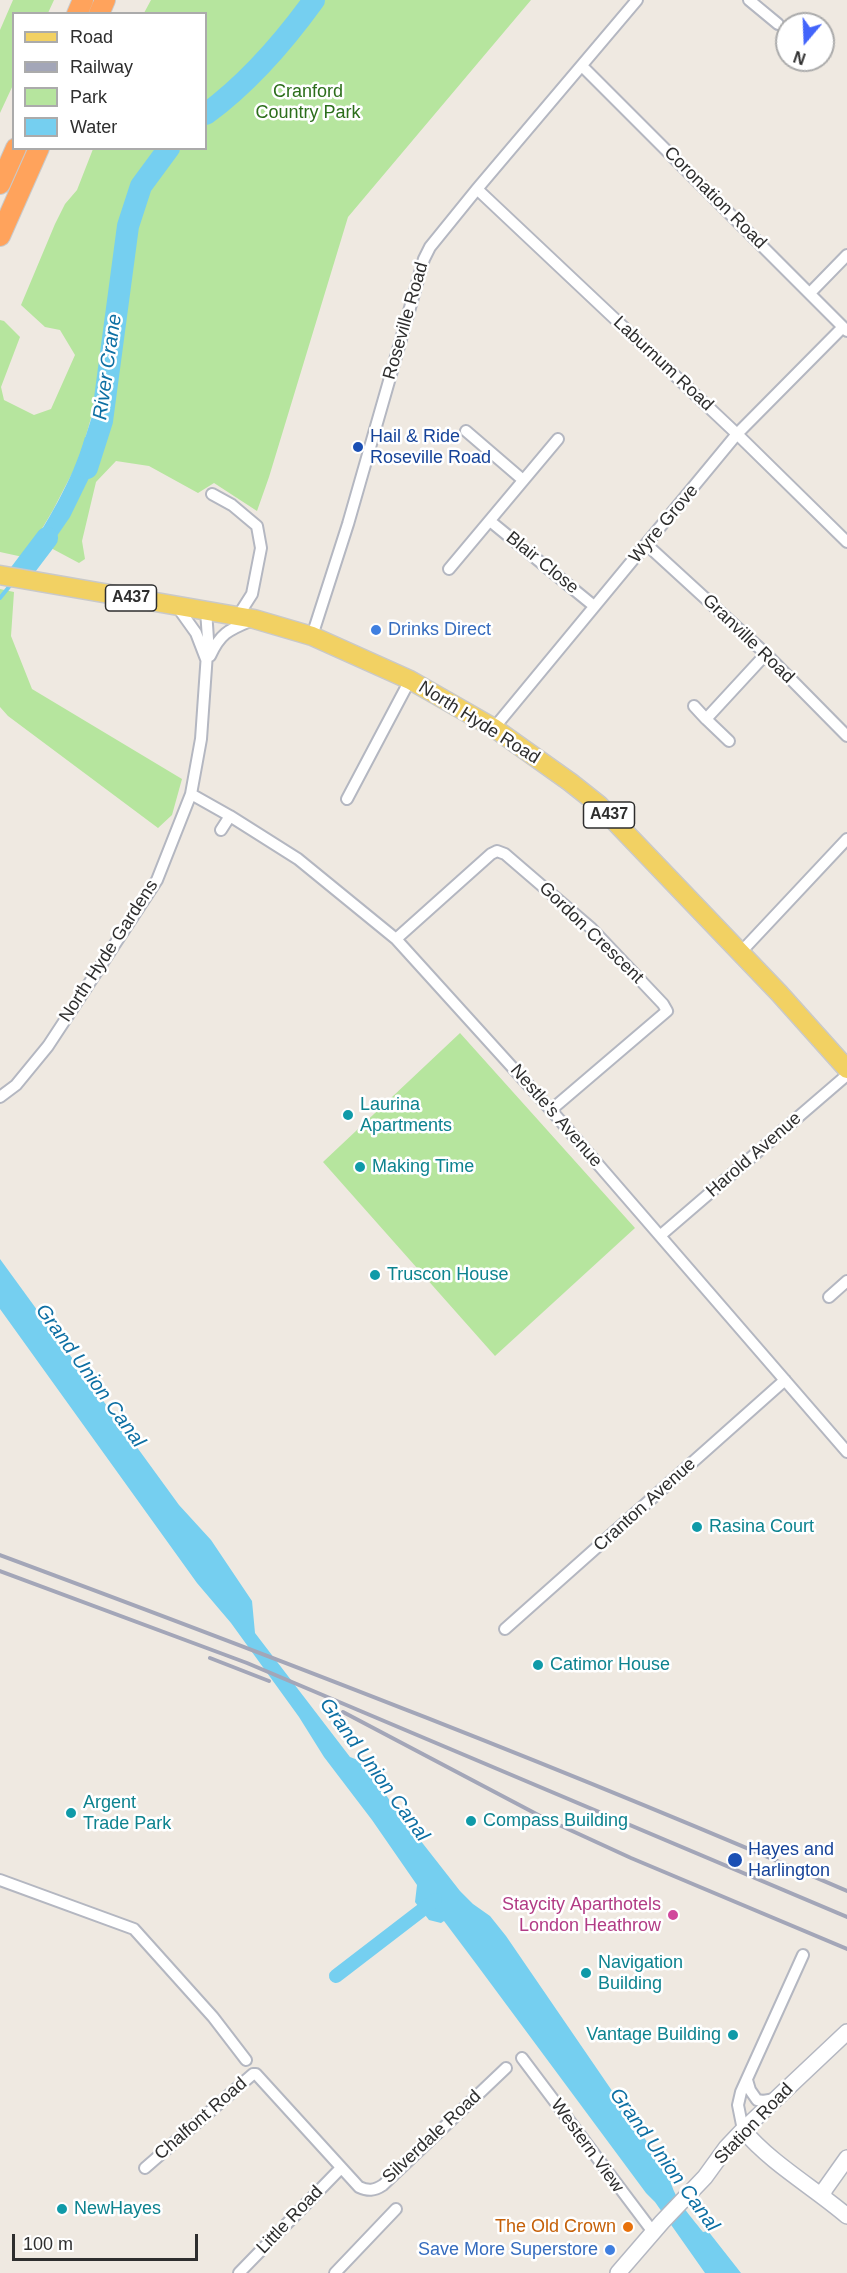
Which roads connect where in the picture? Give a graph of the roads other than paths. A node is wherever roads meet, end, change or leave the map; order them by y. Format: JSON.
{"nodes":[{"id":1,"x":637,"y":0,"type":"edge"},
{"id":2,"x":749,"y":0,"type":"edge"},
{"id":3,"x":775,"y":22,"type":"edge"},
{"id":4,"x":582,"y":66,"type":"junction"},
{"id":5,"x":15,"y":150,"type":"edge"},
{"id":6,"x":38,"y":150,"type":"edge"},
{"id":7,"x":0,"y":184,"type":"edge"},
{"id":8,"x":477,"y":189,"type":"junction"},
{"id":9,"x":0,"y":236,"type":"edge"},
{"id":10,"x":847,"y":255,"type":"edge"},
{"id":11,"x":810,"y":293,"type":"junction"},
{"id":12,"x":845,"y":329,"type":"edge"},
{"id":13,"x":466,"y":431,"type":"dead end"},
{"id":14,"x":737,"y":434,"type":"junction"},
{"id":15,"x":558,"y":439,"type":"dead end"},
{"id":16,"x":523,"y":480,"type":"junction"},
{"id":17,"x":212,"y":494,"type":"dead end"},
{"id":18,"x":490,"y":521,"type":"junction"},
{"id":19,"x":847,"y":542,"type":"edge"},
{"id":20,"x":647,"y":545,"type":"junction"},
{"id":21,"x":450,"y":569,"type":"dead end"},
{"id":22,"x":11,"y":577,"type":"edge"},
{"id":23,"x":176,"y":605,"type":"junction"},
{"id":24,"x":594,"y":606,"type":"junction"},
{"id":25,"x":206,"y":610,"type":"junction"},
{"id":26,"x":246,"y":617,"type":"junction"},
{"id":27,"x":312,"y":636,"type":"junction"},
{"id":28,"x":766,"y":654,"type":"junction"},
{"id":29,"x":207,"y":662,"type":"junction"},
{"id":30,"x":410,"y":680,"type":"junction"},
{"id":31,"x":694,"y":706,"type":"dead end"},
{"id":32,"x":706,"y":718,"type":"junction"},
{"id":33,"x":494,"y":728,"type":"junction"},
{"id":34,"x":847,"y":736,"type":"edge"},
{"id":35,"x":729,"y":741,"type":"dead end"},
{"id":36,"x":191,"y":794,"type":"junction"},
{"id":37,"x":347,"y":799,"type":"dead end"},
{"id":38,"x":230,"y":816,"type":"junction"},
{"id":39,"x":221,"y":830,"type":"dead end"},
{"id":40,"x":847,"y":839,"type":"edge"},
{"id":41,"x":396,"y":939,"type":"junction"},
{"id":42,"x":740,"y":952,"type":"junction"},
{"id":43,"x":844,"y":1058,"type":"edge"},
{"id":44,"x":847,"y":1075,"type":"edge"},
{"id":45,"x":0,"y":1097,"type":"edge"},
{"id":46,"x":552,"y":1110,"type":"junction"},
{"id":47,"x":661,"y":1235,"type":"junction"},
{"id":48,"x":847,"y":1281,"type":"edge"},
{"id":49,"x":829,"y":1297,"type":"dead end"},
{"id":50,"x":785,"y":1380,"type":"junction"},
{"id":51,"x":847,"y":1452,"type":"edge"},
{"id":52,"x":505,"y":1629,"type":"dead end"},
{"id":53,"x":0,"y":1880,"type":"edge"},
{"id":54,"x":803,"y":1955,"type":"dead end"},
{"id":55,"x":847,"y":2032,"type":"edge"},
{"id":56,"x":522,"y":2058,"type":"dead end"},
{"id":57,"x":246,"y":2060,"type":"dead end"},
{"id":58,"x":506,"y":2068,"type":"dead end"},
{"id":59,"x":258,"y":2075,"type":"joint"},
{"id":60,"x":747,"y":2080,"type":"junction"},
{"id":61,"x":776,"y":2099,"type":"junction"},
{"id":62,"x":743,"y":2130,"type":"junction"},
{"id":63,"x":847,"y":2158,"type":"edge"},
{"id":64,"x":145,"y":2168,"type":"dead end"},
{"id":65,"x":341,"y":2168,"type":"junction"},
{"id":66,"x":823,"y":2195,"type":"junction"},
{"id":67,"x":396,"y":2209,"type":"dead end"},
{"id":68,"x":847,"y":2216,"type":"edge"},
{"id":69,"x":657,"y":2227,"type":"junction"},
{"id":70,"x":239,"y":2273,"type":"edge"},
{"id":71,"x":335,"y":2273,"type":"edge"},
{"id":72,"x":618,"y":2273,"type":"edge"}],
"edges":[{"from":1,"to":4,"type":"street","name":"Roseville Road"},
{"from":2,"to":3,"type":"street"},
{"from":4,"to":8,"type":"street","name":"Roseville Road"},
{"from":4,"to":11,"type":"street","name":"Coronation Road"},
{"from":5,"to":7,"type":"highway"},
{"from":6,"to":9,"type":"highway"},
{"from":8,"to":14,"type":"street","name":"Laburnum Road"},
{"from":8,"to":27,"type":"street","name":"Roseville Road"},
{"from":10,"to":11,"type":"street"},
{"from":11,"to":12,"type":"street","name":"Coronation Road"},
{"from":12,"to":14,"type":"street","name":"Wyre Grove"},
{"from":13,"to":16,"type":"street"},
{"from":14,"to":19,"type":"street","name":"Laburnum Road"},
{"from":14,"to":20,"type":"street","name":"Wyre Grove"},
{"from":15,"to":16,"type":"street","name":"Blair Close"},
{"from":16,"to":18,"type":"street","name":"Blair Close"},
{"from":17,"to":26,"type":"street"},
{"from":18,"to":21,"type":"street","name":"Blair Close"},
{"from":18,"to":24,"type":"street","name":"Blair Close"},
{"from":20,"to":24,"type":"street","name":"Wyre Grove"},
{"from":20,"to":28,"type":"street","name":"Granville Road"},
{"from":22,"to":23,"type":"main road","name":"North Hyde Road","number":"A437"},
{"from":23,"to":25,"type":"main road","name":"North Hyde Road","number":"A437"},
{"from":23,"to":29,"type":"street"},
{"from":24,"to":33,"type":"street","name":"Wyre Grove"},
{"from":25,"to":26,"type":"main road","name":"North Hyde Road","number":"A437"},
{"from":25,"to":29,"type":"street","name":"North Hyde Gardens"},
{"from":26,"to":27,"type":"main road","name":"North Hyde Road","number":"A437"},
{"from":26,"to":29,"type":"street"},
{"from":27,"to":30,"type":"main road","name":"North Hyde Road","number":"A437"},
{"from":28,"to":32,"type":"street"},
{"from":28,"to":34,"type":"street","name":"Granville Road"},
{"from":29,"to":36,"type":"street","name":"North Hyde Gardens"},
{"from":30,"to":33,"type":"main road","name":"North Hyde Road","number":"A437"},
{"from":30,"to":37,"type":"street"},
{"from":31,"to":32,"type":"street"},
{"from":32,"to":35,"type":"street"},
{"from":33,"to":42,"type":"main road","name":"North Hyde Road","number":"A437"},
{"from":36,"to":38,"type":"street","name":"Nestle's Avenue"},
{"from":36,"to":45,"type":"street","name":"North Hyde Gardens"},
{"from":38,"to":39,"type":"street"},
{"from":38,"to":41,"type":"street","name":"Nestle's Avenue"},
{"from":40,"to":42,"type":"street"},
{"from":41,"to":46,"type":"street","name":"Nestle's Avenue"},
{"from":41,"to":46,"type":"street","name":"Gordon Crescent"},
{"from":42,"to":43,"type":"main road","name":"North Hyde Road","number":"A437"},
{"from":44,"to":47,"type":"street","name":"Harold Avenue"},
{"from":46,"to":47,"type":"street","name":"Nestle's Avenue"},
{"from":47,"to":50,"type":"street","name":"Nestle's Avenue"},
{"from":48,"to":49,"type":"street"},
{"from":50,"to":51,"type":"street","name":"Nestle's Avenue"},
{"from":50,"to":52,"type":"street","name":"Cranton Avenue"},
{"from":53,"to":57,"type":"street"},
{"from":54,"to":60,"type":"street"},
{"from":55,"to":61,"type":"street","name":"Station Road"},
{"from":56,"to":69,"type":"street","name":"Western View"},
{"from":58,"to":65,"type":"street","name":"Silverdale Road"},
{"from":59,"to":64,"type":"street","name":"Chalfont Road"},
{"from":59,"to":65,"type":"street","name":"Silverdale Road"},
{"from":60,"to":61,"type":"street"},
{"from":60,"to":62,"type":"street"},
{"from":61,"to":62,"type":"street","name":"Station Road"},
{"from":62,"to":66,"type":"street"},
{"from":62,"to":69,"type":"street","name":"Station Road"},
{"from":63,"to":66,"type":"street"},
{"from":65,"to":70,"type":"street","name":"Little Road"},
{"from":66,"to":68,"type":"street"},
{"from":67,"to":71,"type":"street"},
{"from":69,"to":72,"type":"street","name":"Station Road"}]}
